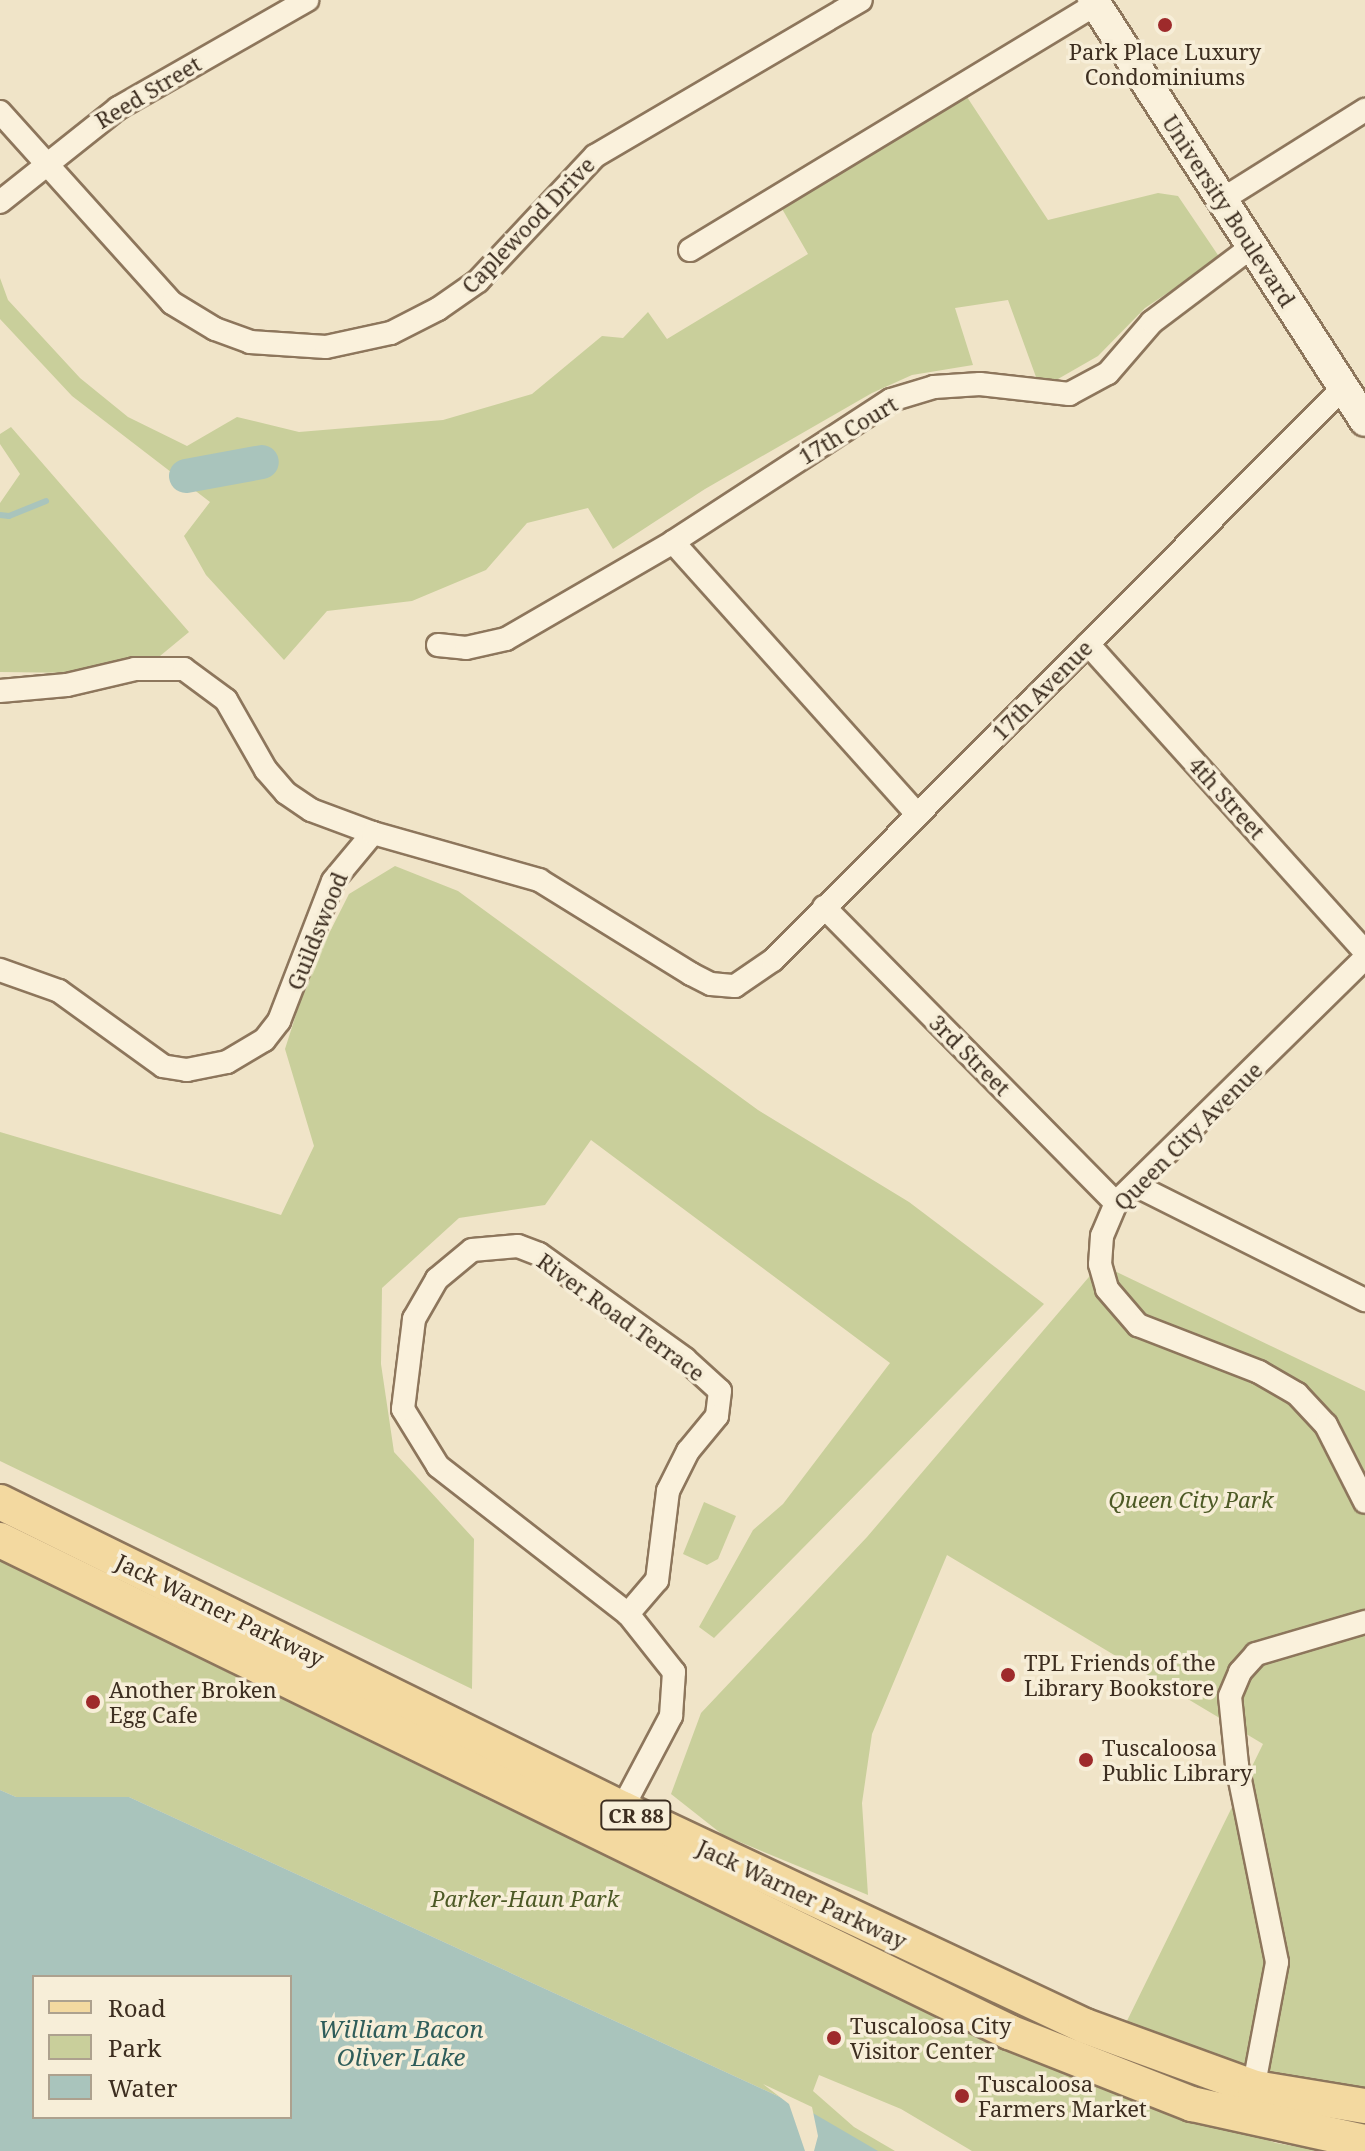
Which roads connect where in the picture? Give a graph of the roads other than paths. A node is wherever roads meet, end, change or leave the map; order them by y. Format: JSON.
{"nodes":[{"id":1,"x":307,"y":0,"type":"edge"},
{"id":2,"x":861,"y":0,"type":"edge"},
{"id":3,"x":1094,"y":2,"type":"edge"},
{"id":4,"x":1365,"y":110,"type":"edge"},
{"id":5,"x":0,"y":112,"type":"edge"},
{"id":6,"x":44,"y":163,"type":"junction"},
{"id":7,"x":1223,"y":199,"type":"junction"},
{"id":8,"x":0,"y":202,"type":"edge"},
{"id":9,"x":1253,"y":246,"type":"junction"},
{"id":10,"x":690,"y":250,"type":"dead end"},
{"id":11,"x":1343,"y":388,"type":"junction"},
{"id":12,"x":1365,"y":421,"type":"edge"},
{"id":13,"x":673,"y":542,"type":"junction"},
{"id":14,"x":1088,"y":644,"type":"junction"},
{"id":15,"x":438,"y":645,"type":"dead end"},
{"id":16,"x":0,"y":691,"type":"edge"},
{"id":17,"x":917,"y":814,"type":"junction"},
{"id":18,"x":373,"y":833,"type":"junction"},
{"id":19,"x":824,"y":907,"type":"junction"},
{"id":20,"x":1362,"y":964,"type":"edge"},
{"id":21,"x":2,"y":974,"type":"edge"},
{"id":22,"x":1137,"y":1186,"type":"junction"},
{"id":23,"x":1116,"y":1203,"type":"junction"},
{"id":24,"x":1365,"y":1300,"type":"edge"},
{"id":25,"x":0,"y":1502,"type":"edge"},
{"id":26,"x":1365,"y":1502,"type":"edge"},
{"id":27,"x":0,"y":1540,"type":"edge"},
{"id":28,"x":628,"y":1614,"type":"junction"},
{"id":29,"x":1365,"y":1622,"type":"edge"},
{"id":30,"x":615,"y":1822,"type":"junction"},
{"id":31,"x":1250,"y":2103,"type":"junction"},
{"id":32,"x":1365,"y":2106,"type":"edge"},
{"id":33,"x":1365,"y":2142,"type":"edge"}],
"edges":[{"from":1,"to":6,"type":"street","name":"Reed Street"},
{"from":2,"to":6,"type":"street","name":"Caplewood Drive"},
{"from":3,"to":7,"type":"main road","name":"University Boulevard"},
{"from":3,"to":10,"type":"street"},
{"from":4,"to":7,"type":"street"},
{"from":5,"to":6,"type":"street","name":"Caplewood Drive"},
{"from":6,"to":8,"type":"street","name":"Reed Street"},
{"from":7,"to":9,"type":"main road","name":"University Boulevard"},
{"from":9,"to":11,"type":"main road","name":"University Boulevard"},
{"from":9,"to":13,"type":"street","name":"17th Court"},
{"from":11,"to":12,"type":"main road","name":"University Boulevard"},
{"from":11,"to":14,"type":"street","name":"17th Avenue"},
{"from":13,"to":15,"type":"street","name":"17th Court"},
{"from":13,"to":17,"type":"street"},
{"from":14,"to":17,"type":"street","name":"17th Avenue"},
{"from":14,"to":20,"type":"street","name":"4th Street"},
{"from":16,"to":18,"type":"street"},
{"from":17,"to":19,"type":"street","name":"17th Avenue"},
{"from":18,"to":19,"type":"street","name":"17th Avenue"},
{"from":18,"to":21,"type":"street","name":"Guildswood"},
{"from":19,"to":23,"type":"street","name":"3rd Street"},
{"from":20,"to":22,"type":"street","name":"Queen City Avenue"},
{"from":22,"to":23,"type":"street","name":"Queen City Avenue"},
{"from":22,"to":24,"type":"street"},
{"from":23,"to":26,"type":"street","name":"Queen City Avenue"},
{"from":25,"to":30,"type":"main road","name":"Jack Warner Parkway","number":"CR 88"},
{"from":27,"to":30,"type":"main road","name":"Jack Warner Parkway"},
{"from":28,"to":28,"type":"street","name":"River Road Terrace"},
{"from":28,"to":30,"type":"street","name":"River Road Terrace"},
{"from":29,"to":31,"type":"street"},
{"from":30,"to":31,"type":"main road","name":"Jack Warner Parkway","number":"CR 88"},
{"from":31,"to":32,"type":"main road","name":"Jack Warner Parkway","number":"CR 88"},
{"from":31,"to":33,"type":"main road","name":"Jack Warner Parkway"}]}
